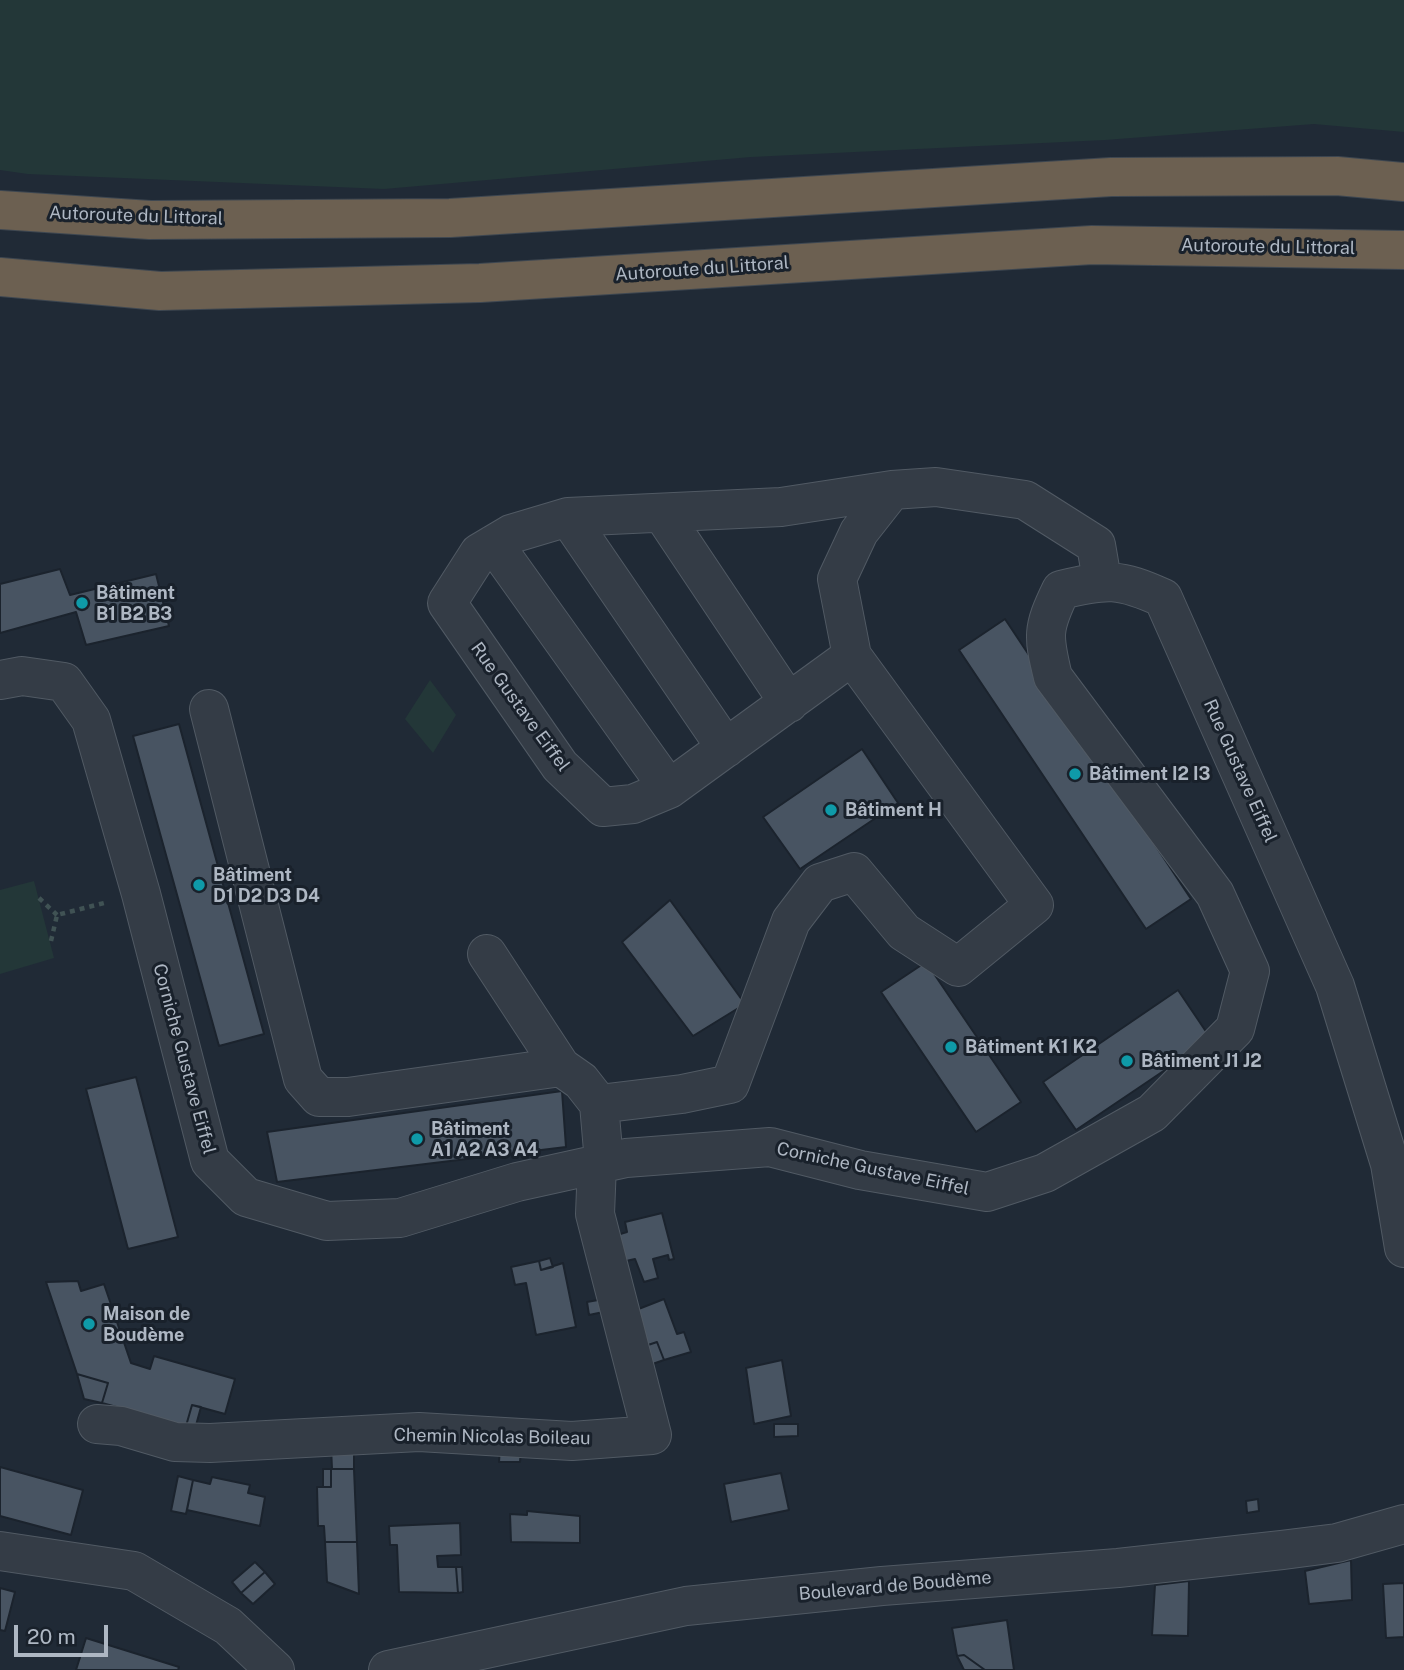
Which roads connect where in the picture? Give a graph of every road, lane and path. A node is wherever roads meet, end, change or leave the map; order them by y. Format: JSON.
{"nodes":[{"id":1,"x":1404,"y":182,"type":"edge"},
{"id":2,"x":0,"y":209,"type":"edge"},
{"id":3,"x":1404,"y":250,"type":"edge"},
{"id":4,"x":0,"y":277,"type":"edge"},
{"id":5,"x":892,"y":490,"type":"junction"},
{"id":6,"x":662,"y":513,"type":"junction"},
{"id":7,"x":568,"y":517,"type":"junction"},
{"id":8,"x":494,"y":544,"type":"junction"},
{"id":9,"x":1102,"y":580,"type":"junction"},
{"id":10,"x":852,"y":656,"type":"junction"},
{"id":11,"x":0,"y":680,"type":"edge"},
{"id":12,"x":789,"y":703,"type":"junction"},
{"id":13,"x":209,"y":709,"type":"dead end"},
{"id":14,"x":726,"y":748,"type":"junction"},
{"id":15,"x":669,"y":789,"type":"junction"},
{"id":16,"x":141,"y":894,"type":"junction"},
{"id":17,"x":39,"y":898,"type":"dead end"},
{"id":18,"x":57,"y":915,"type":"junction"},
{"id":19,"x":51,"y":941,"type":"dead end"},
{"id":20,"x":487,"y":954,"type":"dead end"},
{"id":21,"x":561,"y":1067,"type":"junction"},
{"id":22,"x":599,"y":1104,"type":"junction"},
{"id":23,"x":601,"y":1163,"type":"junction"},
{"id":24,"x":1404,"y":1248,"type":"edge"},
{"id":25,"x":97,"y":1424,"type":"dead end"},
{"id":26,"x":1404,"y":1524,"type":"edge"},
{"id":27,"x":0,"y":1551,"type":"edge"},
{"id":28,"x":275,"y":1670,"type":"edge"},
{"id":29,"x":388,"y":1670,"type":"edge"}],
"edges":[{"from":1,"to":2,"type":"highway","name":"Autoroute du Littoral"},
{"from":3,"to":4,"type":"highway","name":"Autoroute du Littoral"},
{"from":5,"to":6,"type":"street","name":"Rue Gustave Eiffel"},
{"from":5,"to":9,"type":"street","name":"Rue Gustave Eiffel"},
{"from":5,"to":10,"type":"street"},
{"from":6,"to":7,"type":"street","name":"Rue Gustave Eiffel"},
{"from":6,"to":12,"type":"street"},
{"from":7,"to":8,"type":"street","name":"Rue Gustave Eiffel"},
{"from":7,"to":14,"type":"street"},
{"from":8,"to":15,"type":"street"},
{"from":8,"to":15,"type":"street","name":"Rue Gustave Eiffel"},
{"from":9,"to":23,"type":"street","name":"Corniche Gustave Eiffel"},
{"from":9,"to":24,"type":"street","name":"Rue Gustave Eiffel"},
{"from":10,"to":12,"type":"street","name":"Rue Gustave Eiffel"},
{"from":10,"to":22,"type":"street"},
{"from":11,"to":16,"type":"street","name":"Corniche Gustave Eiffel"},
{"from":12,"to":14,"type":"street","name":"Rue Gustave Eiffel"},
{"from":13,"to":21,"type":"street"},
{"from":14,"to":15,"type":"street","name":"Rue Gustave Eiffel"},
{"from":16,"to":18,"type":"path"},
{"from":16,"to":23,"type":"street","name":"Corniche Gustave Eiffel"},
{"from":17,"to":18,"type":"path"},
{"from":18,"to":19,"type":"path"},
{"from":20,"to":21,"type":"street"},
{"from":21,"to":22,"type":"street"},
{"from":22,"to":23,"type":"street"},
{"from":23,"to":25,"type":"street","name":"Chemin Nicolas Boileau"},
{"from":26,"to":29,"type":"street","name":"Boulevard de Boudème"},
{"from":27,"to":28,"type":"street"}]}
